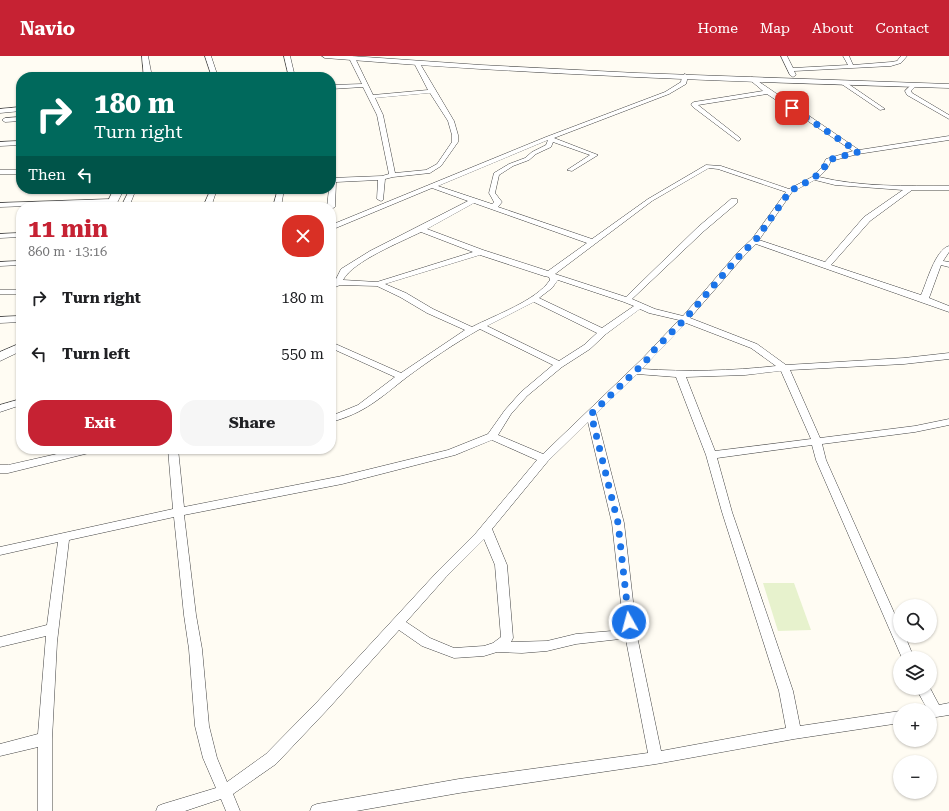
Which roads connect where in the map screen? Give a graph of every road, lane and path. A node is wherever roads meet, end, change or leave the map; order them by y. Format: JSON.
{"nodes":[{"id":1,"x":145,"y":56,"type":"edge"},
{"id":2,"x":208,"y":56,"type":"edge"},
{"id":3,"x":287,"y":56,"type":"edge"},
{"id":4,"x":324,"y":56,"type":"edge"},
{"id":5,"x":784,"y":56,"type":"edge"},
{"id":6,"x":846,"y":56,"type":"edge"},
{"id":7,"x":904,"y":56,"type":"edge"},
{"id":8,"x":352,"y":58,"type":"junction"},
{"id":9,"x":366,"y":58,"type":"edge"},
{"id":10,"x":417,"y":63,"type":"junction"},
{"id":11,"x":852,"y":67,"type":"junction"},
{"id":12,"x":791,"y":70,"type":"junction"},
{"id":13,"x":147,"y":72,"type":"edge"},
{"id":14,"x":213,"y":72,"type":"edge"},
{"id":15,"x":291,"y":72,"type":"edge"},
{"id":16,"x":685,"y":76,"type":"junction"},
{"id":17,"x":752,"y":79,"type":"junction"},
{"id":18,"x":795,"y":81,"type":"junction"},
{"id":19,"x":842,"y":82,"type":"junction"},
{"id":20,"x":364,"y":85,"type":"junction"},
{"id":21,"x":914,"y":85,"type":"junction"},
{"id":22,"x":949,"y":86,"type":"edge"},
{"id":23,"x":336,"y":87,"type":"edge"},
{"id":24,"x":432,"y":91,"type":"junction"},
{"id":25,"x":768,"y":92,"type":"junction"},
{"id":26,"x":371,"y":97,"type":"junction"},
{"id":27,"x":16,"y":109,"type":"edge"},
{"id":28,"x":882,"y":109,"type":"dead end"},
{"id":29,"x":0,"y":111,"type":"edge"},
{"id":30,"x":949,"y":117,"type":"edge"},
{"id":31,"x":16,"y":119,"type":"edge"},
{"id":32,"x":5,"y":120,"type":"dead end"},
{"id":33,"x":949,"y":138,"type":"edge"},
{"id":34,"x":550,"y":139,"type":"junction"},
{"id":35,"x":738,"y":139,"type":"dead end"},
{"id":36,"x":16,"y":143,"type":"edge"},
{"id":37,"x":0,"y":144,"type":"edge"},
{"id":38,"x":858,"y":152,"type":"junction"},
{"id":39,"x":570,"y":170,"type":"dead end"},
{"id":40,"x":0,"y":172,"type":"edge"},
{"id":41,"x":16,"y":172,"type":"edge"},
{"id":42,"x":392,"y":175,"type":"junction"},
{"id":43,"x":382,"y":178,"type":"junction"},
{"id":44,"x":814,"y":178,"type":"junction"},
{"id":45,"x":336,"y":180,"type":"edge"},
{"id":46,"x":432,"y":186,"type":"junction"},
{"id":47,"x":910,"y":188,"type":"junction"},
{"id":48,"x":949,"y":188,"type":"edge"},
{"id":49,"x":790,"y":191,"type":"junction"},
{"id":50,"x":381,"y":199,"type":"dead end"},
{"id":51,"x":474,"y":200,"type":"junction"},
{"id":52,"x":734,"y":201,"type":"dead end"},
{"id":53,"x":0,"y":205,"type":"edge"},
{"id":54,"x":16,"y":205,"type":"edge"},
{"id":55,"x":493,"y":207,"type":"junction"},
{"id":56,"x":336,"y":226,"type":"edge"},
{"id":57,"x":421,"y":229,"type":"junction"},
{"id":58,"x":16,"y":235,"type":"edge"},
{"id":59,"x":0,"y":236,"type":"edge"},
{"id":60,"x":755,"y":241,"type":"junction"},
{"id":61,"x":592,"y":242,"type":"junction"},
{"id":62,"x":949,"y":248,"type":"edge"},
{"id":63,"x":480,"y":252,"type":"junction"},
{"id":64,"x":939,"y":262,"type":"junction"},
{"id":65,"x":16,"y":263,"type":"edge"},
{"id":66,"x":0,"y":264,"type":"edge"},
{"id":67,"x":949,"y":265,"type":"edge"},
{"id":68,"x":826,"y":266,"type":"junction"},
{"id":69,"x":550,"y":275,"type":"junction"},
{"id":70,"x":336,"y":283,"type":"edge"},
{"id":71,"x":336,"y":284,"type":"edge"},
{"id":72,"x":378,"y":284,"type":"junction"},
{"id":73,"x":0,"y":292,"type":"edge"},
{"id":74,"x":16,"y":292,"type":"edge"},
{"id":75,"x":532,"y":298,"type":"junction"},
{"id":76,"x":924,"y":299,"type":"junction"},
{"id":77,"x":627,"y":300,"type":"junction"},
{"id":78,"x":639,"y":306,"type":"junction"},
{"id":79,"x":949,"y":309,"type":"edge"},
{"id":80,"x":16,"y":319,"type":"edge"},
{"id":81,"x":685,"y":319,"type":"junction"},
{"id":82,"x":0,"y":320,"type":"edge"},
{"id":83,"x":476,"y":328,"type":"junction"},
{"id":84,"x":603,"y":332,"type":"junction"},
{"id":85,"x":336,"y":347,"type":"edge"},
{"id":86,"x":16,"y":349,"type":"edge"},
{"id":87,"x":949,"y":356,"type":"edge"},
{"id":88,"x":0,"y":357,"type":"edge"},
{"id":89,"x":559,"y":365,"type":"junction"},
{"id":90,"x":784,"y":368,"type":"junction"},
{"id":91,"x":635,"y":371,"type":"junction"},
{"id":92,"x":680,"y":374,"type":"junction"},
{"id":93,"x":402,"y":377,"type":"junction"},
{"id":94,"x":16,"y":403,"type":"edge"},
{"id":95,"x":0,"y":409,"type":"edge"},
{"id":96,"x":591,"y":414,"type":"junction"},
{"id":97,"x":336,"y":418,"type":"edge"},
{"id":98,"x":949,"y":422,"type":"edge"},
{"id":99,"x":492,"y":436,"type":"junction"},
{"id":100,"x":816,"y":440,"type":"junction"},
{"id":101,"x":72,"y":454,"type":"edge"},
{"id":102,"x":173,"y":454,"type":"edge"},
{"id":103,"x":711,"y":455,"type":"junction"},
{"id":104,"x":544,"y":459,"type":"junction"},
{"id":105,"x":0,"y":469,"type":"edge"},
{"id":106,"x":178,"y":512,"type":"junction"},
{"id":107,"x":486,"y":529,"type":"junction"},
{"id":108,"x":64,"y":538,"type":"junction"},
{"id":109,"x":0,"y":551,"type":"edge"},
{"id":110,"x":398,"y":623,"type":"junction"},
{"id":111,"x":52,"y":629,"type":"junction"},
{"id":112,"x":631,"y":636,"type":"junction"},
{"id":113,"x":0,"y":642,"type":"edge"},
{"id":114,"x":497,"y":647,"type":"junction"},
{"id":115,"x":905,"y":651,"type":"edge"},
{"id":116,"x":949,"y":709,"type":"edge"},
{"id":117,"x":937,"y":710,"type":"edge"},
{"id":118,"x":893,"y":718,"type":"edge"},
{"id":119,"x":794,"y":733,"type":"junction"},
{"id":120,"x":45,"y":740,"type":"junction"},
{"id":121,"x":0,"y":750,"type":"edge"},
{"id":122,"x":656,"y":758,"type":"junction"},
{"id":123,"x":226,"y":791,"type":"junction"},
{"id":124,"x":45,"y":811,"type":"edge"},
{"id":125,"x":163,"y":811,"type":"edge"},
{"id":126,"x":233,"y":811,"type":"edge"},
{"id":127,"x":317,"y":811,"type":"edge"}],
"edges":[{"from":1,"to":13,"type":"street"},
{"from":2,"to":14,"type":"street"},
{"from":3,"to":15,"type":"street"},
{"from":4,"to":8,"type":"street"},
{"from":5,"to":12,"type":"street"},
{"from":6,"to":11,"type":"street"},
{"from":7,"to":11,"type":"street"},
{"from":8,"to":9,"type":"street"},
{"from":8,"to":20,"type":"street"},
{"from":9,"to":10,"type":"street"},
{"from":10,"to":16,"type":"street"},
{"from":10,"to":24,"type":"street"},
{"from":11,"to":12,"type":"street"},
{"from":12,"to":18,"type":"street"},
{"from":16,"to":17,"type":"street"},
{"from":16,"to":34,"type":"street"},
{"from":17,"to":18,"type":"street"},
{"from":17,"to":25,"type":"street"},
{"from":18,"to":19,"type":"street"},
{"from":19,"to":21,"type":"street"},
{"from":19,"to":28,"type":"street"},
{"from":20,"to":23,"type":"street"},
{"from":20,"to":26,"type":"street"},
{"from":21,"to":22,"type":"street"},
{"from":21,"to":30,"type":"street"},
{"from":24,"to":26,"type":"street"},
{"from":24,"to":42,"type":"street"},
{"from":25,"to":35,"type":"street"},
{"from":25,"to":38,"type":"street"},
{"from":26,"to":42,"type":"street"},
{"from":27,"to":29,"type":"street"},
{"from":31,"to":32,"type":"street"},
{"from":33,"to":38,"type":"street"},
{"from":34,"to":39,"type":"street"},
{"from":34,"to":46,"type":"street"},
{"from":34,"to":55,"type":"street"},
{"from":36,"to":37,"type":"street"},
{"from":38,"to":44,"type":"street"},
{"from":40,"to":41,"type":"street"},
{"from":42,"to":43,"type":"street"},
{"from":43,"to":45,"type":"street"},
{"from":43,"to":50,"type":"street"},
{"from":44,"to":47,"type":"street"},
{"from":44,"to":49,"type":"street"},
{"from":46,"to":51,"type":"street"},
{"from":46,"to":56,"type":"street"},
{"from":47,"to":48,"type":"street"},
{"from":47,"to":68,"type":"street"},
{"from":49,"to":60,"type":"street"},
{"from":49,"to":61,"type":"street"},
{"from":51,"to":55,"type":"street"},
{"from":51,"to":57,"type":"street"},
{"from":52,"to":77,"type":"street"},
{"from":53,"to":54,"type":"street"},
{"from":55,"to":61,"type":"street"},
{"from":57,"to":63,"type":"street"},
{"from":57,"to":70,"type":"street"},
{"from":58,"to":59,"type":"street"},
{"from":60,"to":68,"type":"street"},
{"from":60,"to":81,"type":"street"},
{"from":61,"to":69,"type":"street"},
{"from":62,"to":64,"type":"street"},
{"from":63,"to":69,"type":"street"},
{"from":63,"to":72,"type":"street"},
{"from":64,"to":67,"type":"street"},
{"from":64,"to":76,"type":"street"},
{"from":65,"to":66,"type":"street"},
{"from":68,"to":76,"type":"street"},
{"from":69,"to":75,"type":"street"},
{"from":69,"to":77,"type":"street"},
{"from":71,"to":72,"type":"street"},
{"from":72,"to":83,"type":"street"},
{"from":73,"to":74,"type":"street"},
{"from":75,"to":83,"type":"street"},
{"from":75,"to":84,"type":"street"},
{"from":76,"to":79,"type":"street"},
{"from":77,"to":78,"type":"street"},
{"from":78,"to":81,"type":"street"},
{"from":78,"to":84,"type":"street"},
{"from":80,"to":82,"type":"street"},
{"from":81,"to":90,"type":"street"},
{"from":81,"to":91,"type":"street"},
{"from":83,"to":89,"type":"street"},
{"from":83,"to":93,"type":"street"},
{"from":84,"to":89,"type":"street"},
{"from":85,"to":93,"type":"street"},
{"from":86,"to":88,"type":"street"},
{"from":87,"to":90,"type":"street"},
{"from":89,"to":99,"type":"street"},
{"from":90,"to":92,"type":"street"},
{"from":90,"to":100,"type":"street"},
{"from":91,"to":92,"type":"street"},
{"from":91,"to":96,"type":"street"},
{"from":92,"to":103,"type":"street"},
{"from":93,"to":97,"type":"street"},
{"from":94,"to":95,"type":"street"},
{"from":96,"to":104,"type":"street"},
{"from":96,"to":112,"type":"street"},
{"from":98,"to":100,"type":"street"},
{"from":99,"to":104,"type":"street"},
{"from":99,"to":106,"type":"street"},
{"from":100,"to":103,"type":"street"},
{"from":100,"to":115,"type":"street"},
{"from":101,"to":105,"type":"street"},
{"from":102,"to":106,"type":"street"},
{"from":103,"to":119,"type":"street"},
{"from":104,"to":107,"type":"street"},
{"from":106,"to":108,"type":"street"},
{"from":106,"to":123,"type":"street"},
{"from":107,"to":110,"type":"street"},
{"from":107,"to":114,"type":"street"},
{"from":108,"to":109,"type":"street"},
{"from":108,"to":111,"type":"street"},
{"from":110,"to":114,"type":"street"},
{"from":110,"to":123,"type":"street"},
{"from":111,"to":113,"type":"street"},
{"from":111,"to":120,"type":"street"},
{"from":112,"to":114,"type":"street"},
{"from":112,"to":122,"type":"street"},
{"from":116,"to":117,"type":"street"},
{"from":118,"to":119,"type":"street"},
{"from":119,"to":122,"type":"street"},
{"from":120,"to":121,"type":"street"},
{"from":120,"to":124,"type":"street"},
{"from":122,"to":127,"type":"street"},
{"from":123,"to":125,"type":"street"},
{"from":123,"to":126,"type":"street"}]}
